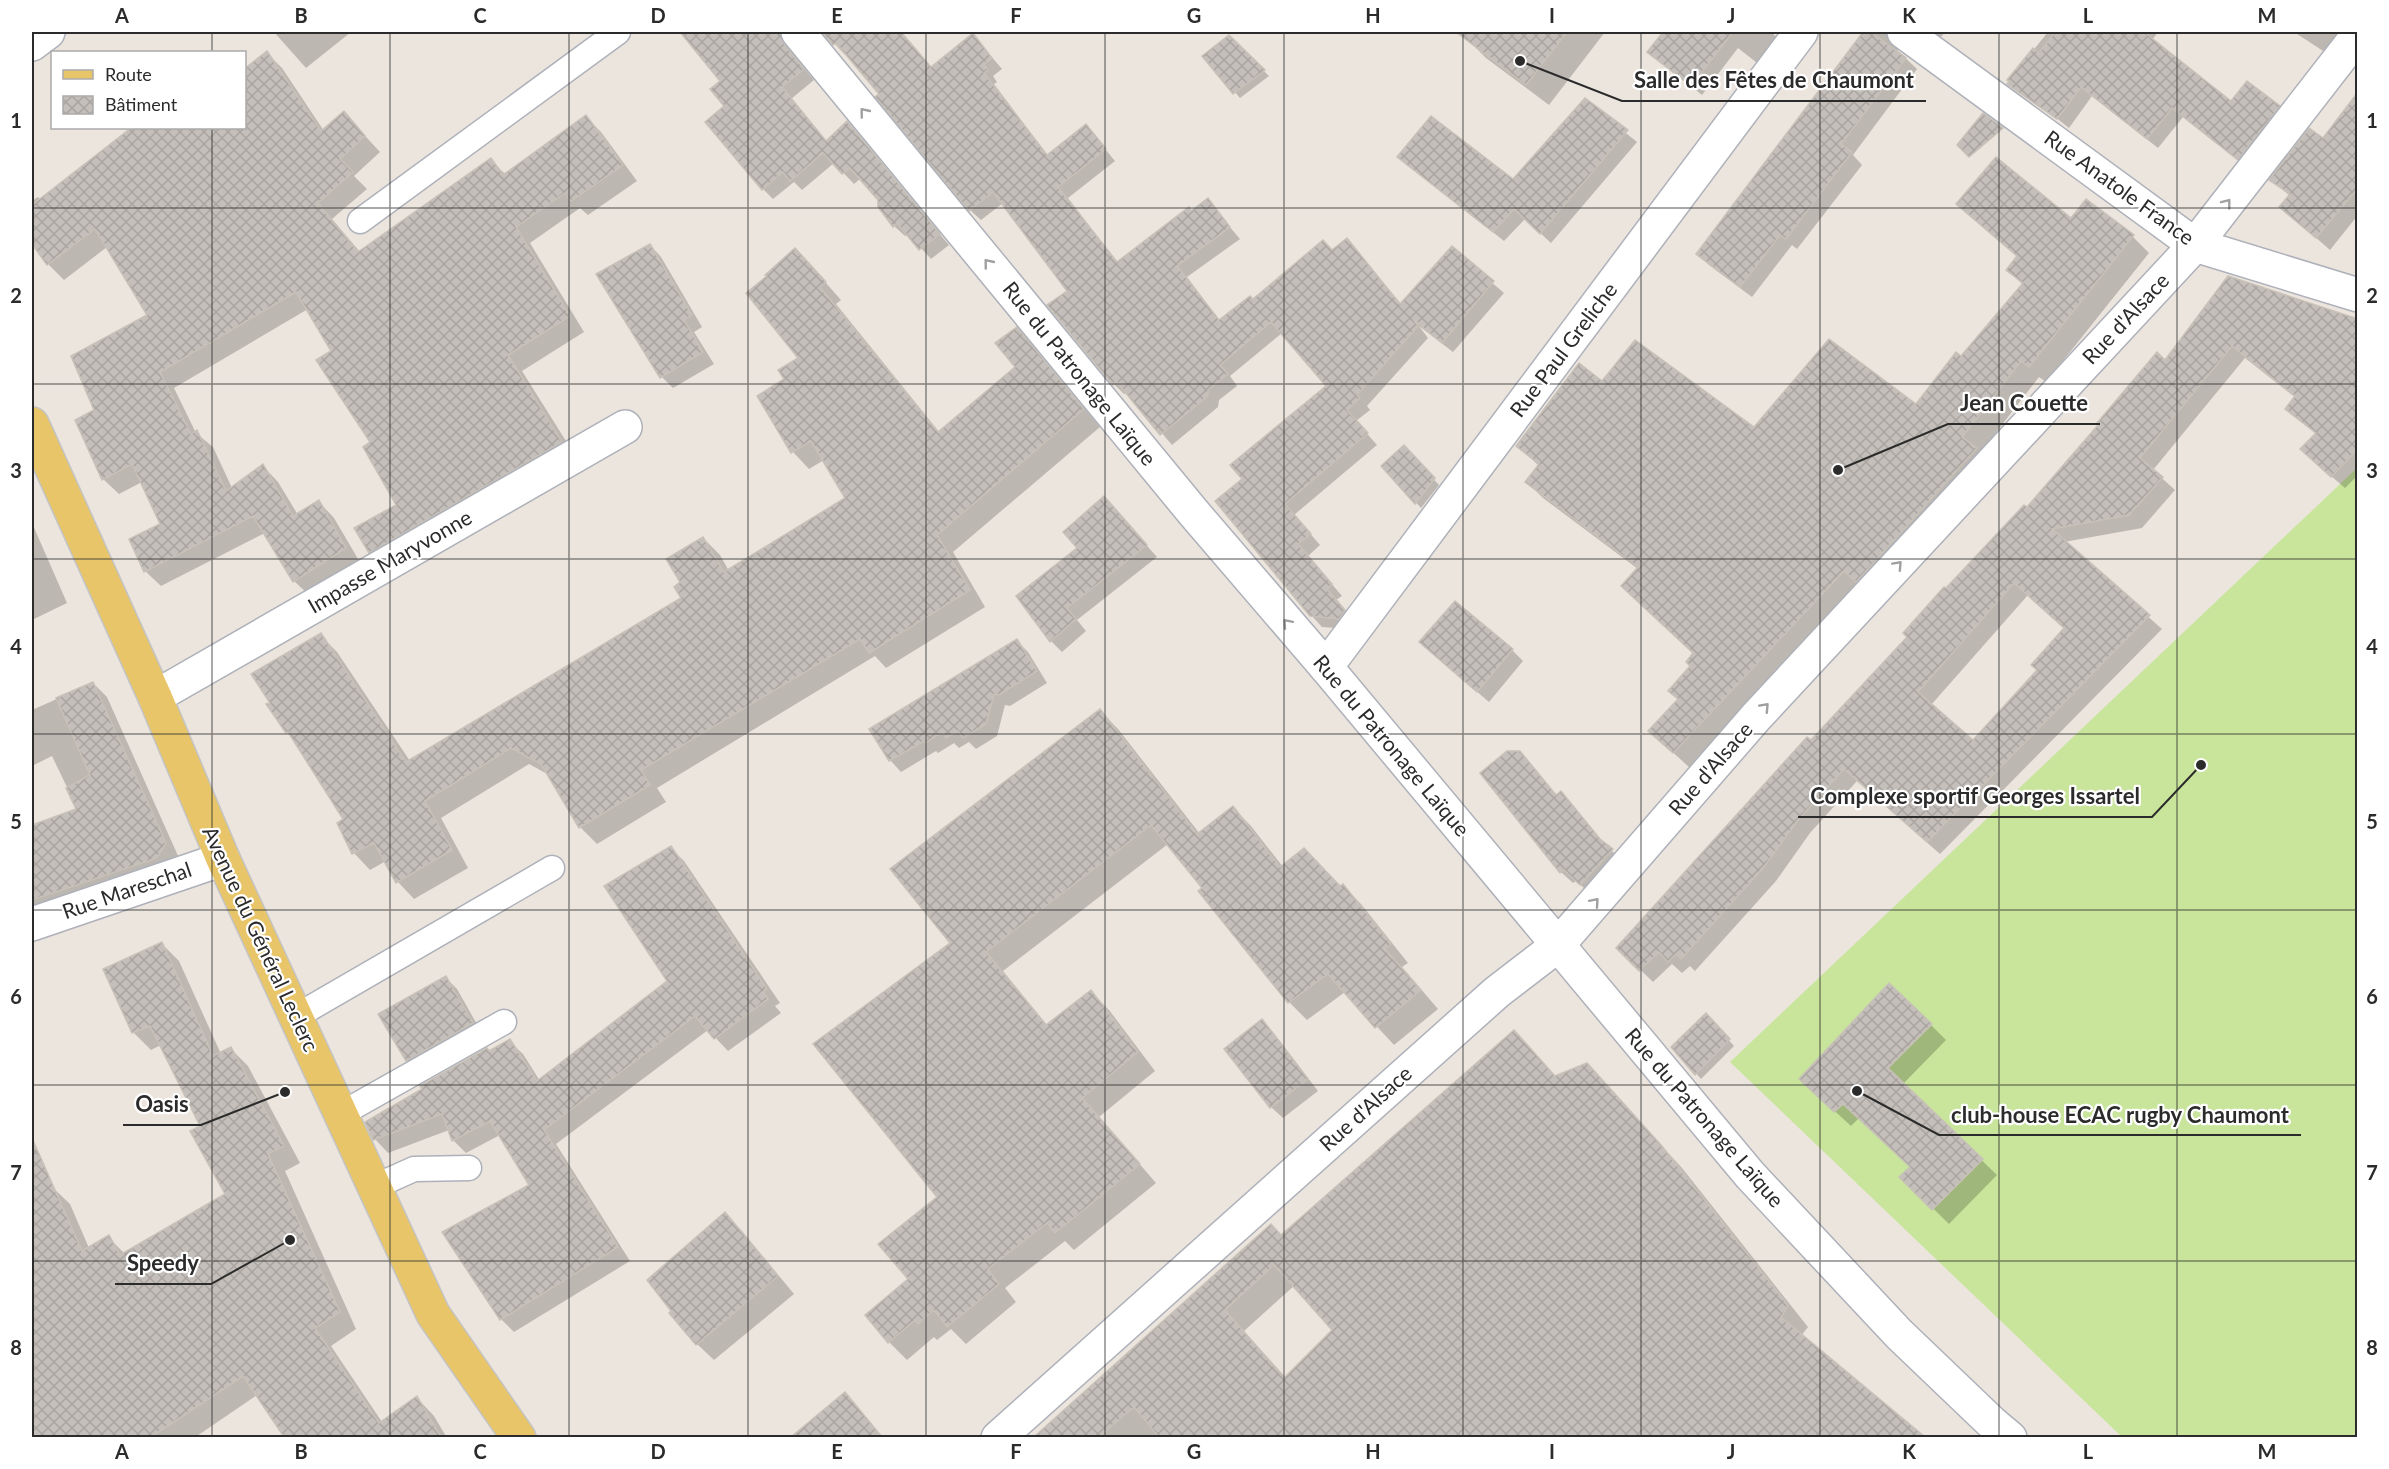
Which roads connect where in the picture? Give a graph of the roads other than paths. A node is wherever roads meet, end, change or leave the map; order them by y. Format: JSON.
{"nodes":[{"id":1,"x":48,"y":32,"type":"edge"},
{"id":2,"x":618,"y":32,"type":"edge"},
{"id":3,"x":798,"y":32,"type":"edge"},
{"id":4,"x":1802,"y":32,"type":"edge"},
{"id":5,"x":1904,"y":32,"type":"edge"},
{"id":6,"x":2358,"y":35,"type":"edge"},
{"id":7,"x":32,"y":44,"type":"edge"},
{"id":8,"x":360,"y":221,"type":"dead end"},
{"id":9,"x":2195,"y":245,"type":"junction"},
{"id":10,"x":2358,"y":295,"type":"edge"},
{"id":11,"x":32,"y":424,"type":"edge"},
{"id":12,"x":625,"y":427,"type":"dead end"},
{"id":13,"x":1326,"y":667,"type":"junction"},
{"id":14,"x":155,"y":697,"type":"junction"},
{"id":15,"x":223,"y":859,"type":"junction"},
{"id":16,"x":552,"y":868,"type":"dead end"},
{"id":17,"x":32,"y":924,"type":"edge"},
{"id":18,"x":1557,"y":946,"type":"junction"},
{"id":19,"x":295,"y":1017,"type":"junction"},
{"id":20,"x":504,"y":1022,"type":"dead end"},
{"id":21,"x":341,"y":1114,"type":"junction"},
{"id":22,"x":469,"y":1168,"type":"dead end"},
{"id":23,"x":374,"y":1187,"type":"junction"},
{"id":24,"x":519,"y":1437,"type":"edge"},
{"id":25,"x":998,"y":1437,"type":"edge"},
{"id":26,"x":2010,"y":1437,"type":"edge"}],
"edges":[{"from":1,"to":7,"type":"street"},
{"from":2,"to":8,"type":"lane"},
{"from":13,"to":3,"type":"street","name":"Rue du Patronage Laïque","one_way":true},
{"from":4,"to":13,"type":"street","name":"Rue Paul Greliche"},
{"from":5,"to":9,"type":"street","name":"Rue Anatole France"},
{"from":9,"to":6,"type":"street","name":"Rue d'Alsace","one_way":true},
{"from":9,"to":10,"type":"street","name":"Rue Anatole France"},
{"from":18,"to":9,"type":"street","name":"Rue d'Alsace","one_way":true},
{"from":11,"to":14,"type":"main road","name":"Avenue du Général Leclerc"},
{"from":12,"to":14,"type":"street","name":"Impasse Maryvonne"},
{"from":13,"to":18,"type":"street","name":"Rue du Patronage Laïque"},
{"from":14,"to":15,"type":"main road","name":"Avenue du Général Leclerc"},
{"from":15,"to":17,"type":"street","name":"Rue Mareschal"},
{"from":15,"to":19,"type":"main road","name":"Avenue du Général Leclerc"},
{"from":16,"to":19,"type":"lane"},
{"from":18,"to":25,"type":"street","name":"Rue d'Alsace"},
{"from":18,"to":26,"type":"street","name":"Rue du Patronage Laïque"},
{"from":19,"to":21,"type":"main road","name":"Avenue du Général Leclerc"},
{"from":20,"to":21,"type":"lane"},
{"from":21,"to":23,"type":"main road","name":"Avenue du Général Leclerc"},
{"from":22,"to":23,"type":"lane"},
{"from":23,"to":24,"type":"main road","name":"Avenue du Général Leclerc"}]}
